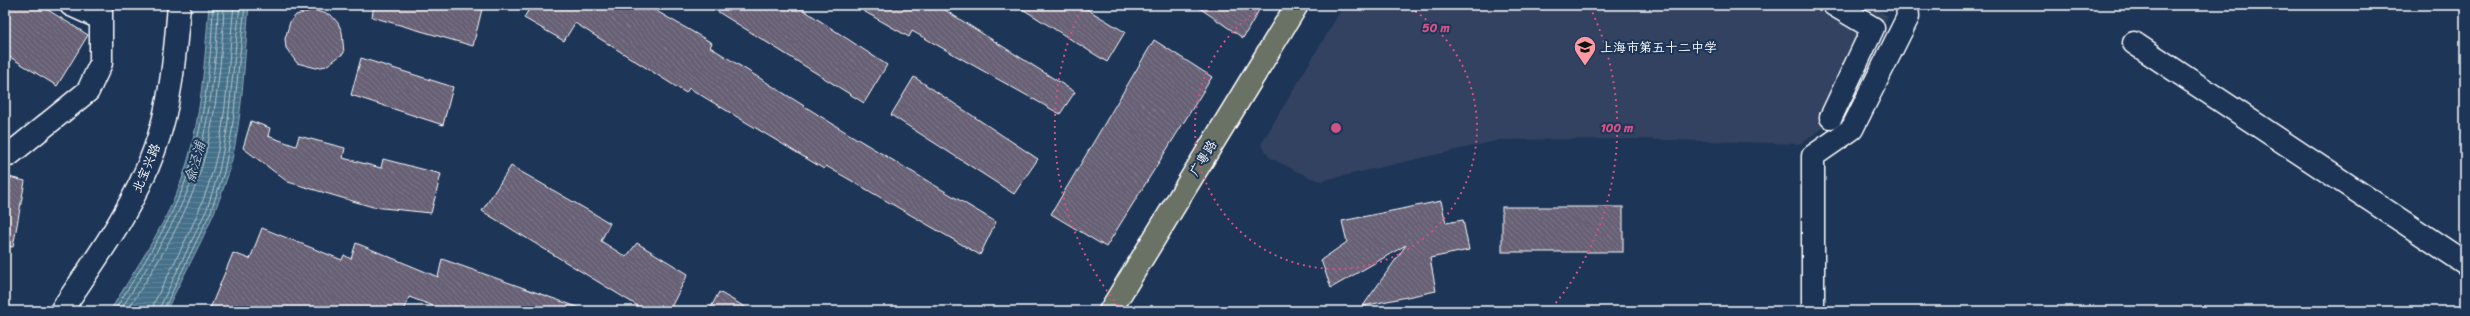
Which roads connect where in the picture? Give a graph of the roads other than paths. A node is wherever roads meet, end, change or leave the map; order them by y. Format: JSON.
{"nodes":[{"id":1,"x":71,"y":5,"type":"edge"},
{"id":2,"x":179,"y":5,"type":"edge"},
{"id":3,"x":1297,"y":5,"type":"edge"},
{"id":4,"x":1834,"y":5,"type":"edge"},
{"id":5,"x":1889,"y":5,"type":"edge"},
{"id":6,"x":1908,"y":11,"type":"edge"},
{"id":7,"x":100,"y":12,"type":"edge"},
{"id":8,"x":2134,"y":43,"type":"dead end"},
{"id":9,"x":1831,"y":117,"type":"dead end"},
{"id":10,"x":5,"y":155,"type":"edge"},
{"id":11,"x":2465,"y":263,"type":"edge"},
{"id":12,"x":61,"y":311,"type":"edge"},
{"id":13,"x":1110,"y":311,"type":"edge"},
{"id":14,"x":1814,"y":311,"type":"edge"}],
"edges":[{"from":1,"to":7,"type":"street"},
{"from":2,"to":12,"type":"street","name":"北宝兴路"},
{"from":3,"to":13,"type":"main road","name":"广粤路"},
{"from":4,"to":9,"type":"street"},
{"from":5,"to":6,"type":"street"},
{"from":6,"to":14,"type":"street"},
{"from":7,"to":10,"type":"street"},
{"from":8,"to":11,"type":"street"}]}
